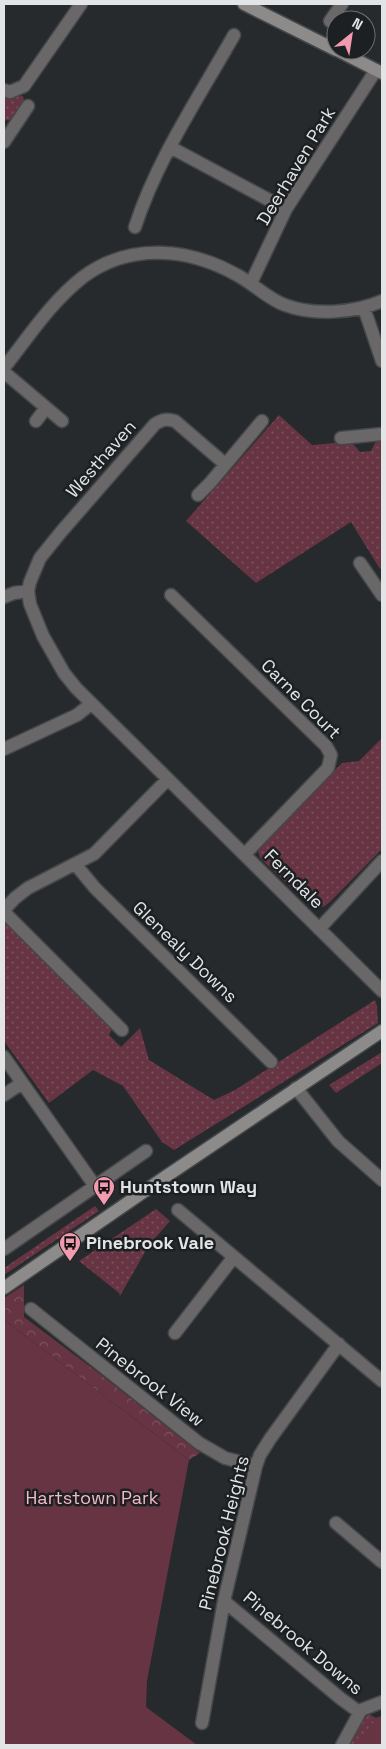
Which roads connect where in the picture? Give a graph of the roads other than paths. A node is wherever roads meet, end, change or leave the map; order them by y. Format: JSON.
{"nodes":[{"id":1,"x":81,"y":4,"type":"edge"},
{"id":2,"x":244,"y":4,"type":"edge"},
{"id":3,"x":234,"y":35,"type":"dead end"},
{"id":4,"x":326,"y":45,"type":"edge"},
{"id":5,"x":356,"y":60,"type":"edge"},
{"id":6,"x":379,"y":71,"type":"edge"},
{"id":7,"x":4,"y":90,"type":"edge"},
{"id":8,"x":28,"y":106,"type":"dead end"},
{"id":9,"x":4,"y":142,"type":"edge"},
{"id":10,"x":170,"y":147,"type":"junction"},
{"id":11,"x":286,"y":209,"type":"junction"},
{"id":12,"x":135,"y":227,"type":"dead end"},
{"id":13,"x":251,"y":283,"type":"junction"},
{"id":14,"x":382,"y":301,"type":"edge"},
{"id":15,"x":364,"y":308,"type":"junction"},
{"id":16,"x":382,"y":361,"type":"edge"},
{"id":17,"x":4,"y":368,"type":"edge"},
{"id":18,"x":4,"y":372,"type":"edge"},
{"id":19,"x":46,"y":408,"type":"junction"},
{"id":20,"x":36,"y":420,"type":"dead end"},
{"id":21,"x":62,"y":421,"type":"dead end"},
{"id":22,"x":262,"y":421,"type":"dead end"},
{"id":23,"x":382,"y":434,"type":"edge"},
{"id":24,"x":341,"y":438,"type":"dead end"},
{"id":25,"x":225,"y":464,"type":"junction"},
{"id":26,"x":198,"y":495,"type":"dead end"},
{"id":27,"x":360,"y":562,"type":"dead end"},
{"id":28,"x":28,"y":591,"type":"junction"},
{"id":29,"x":172,"y":595,"type":"dead end"},
{"id":30,"x":382,"y":596,"type":"edge"},
{"id":31,"x":4,"y":597,"type":"edge"},
{"id":32,"x":91,"y":704,"type":"junction"},
{"id":33,"x":4,"y":749,"type":"edge"},
{"id":34,"x":168,"y":779,"type":"junction"},
{"id":35,"x":245,"y":854,"type":"junction"},
{"id":36,"x":382,"y":861,"type":"edge"},
{"id":37,"x":76,"y":864,"type":"junction"},
{"id":38,"x":4,"y":911,"type":"edge"},
{"id":39,"x":319,"y":929,"type":"junction"},
{"id":40,"x":382,"y":991,"type":"edge"},
{"id":41,"x":122,"y":1030,"type":"dead end"},
{"id":42,"x":382,"y":1031,"type":"edge"},
{"id":43,"x":4,"y":1057,"type":"edge"},
{"id":44,"x":271,"y":1062,"type":"dead end"},
{"id":45,"x":22,"y":1083,"type":"junction"},
{"id":46,"x":296,"y":1088,"type":"junction"},
{"id":47,"x":4,"y":1095,"type":"edge"},
{"id":48,"x":146,"y":1151,"type":"dead end"},
{"id":49,"x":382,"y":1180,"type":"edge"},
{"id":50,"x":95,"y":1186,"type":"junction"},
{"id":51,"x":178,"y":1210,"type":"dead end"},
{"id":52,"x":4,"y":1249,"type":"edge"},
{"id":53,"x":234,"y":1258,"type":"junction"},
{"id":54,"x":4,"y":1288,"type":"edge"},
{"id":55,"x":31,"y":1309,"type":"dead end"},
{"id":56,"x":175,"y":1333,"type":"dead end"},
{"id":57,"x":338,"y":1344,"type":"junction"},
{"id":58,"x":382,"y":1381,"type":"edge"},
{"id":59,"x":256,"y":1466,"type":"junction"},
{"id":60,"x":336,"y":1523,"type":"dead end"},
{"id":61,"x":382,"y":1562,"type":"edge"},
{"id":62,"x":224,"y":1601,"type":"junction"},
{"id":63,"x":382,"y":1702,"type":"edge"},
{"id":64,"x":359,"y":1712,"type":"junction"},
{"id":65,"x":202,"y":1723,"type":"dead end"},
{"id":66,"x":342,"y":1745,"type":"edge"}],
"edges":[{"from":1,"to":7,"type":"street"},
{"from":2,"to":4,"type":"street"},
{"from":3,"to":10,"type":"street"},
{"from":5,"to":6,"type":"street"},
{"from":6,"to":11,"type":"street","name":"Deerhaven Park"},
{"from":8,"to":9,"type":"street"},
{"from":10,"to":11,"type":"street"},
{"from":10,"to":12,"type":"street"},
{"from":11,"to":13,"type":"street","name":"Deerhaven Park"},
{"from":13,"to":15,"type":"street"},
{"from":13,"to":17,"type":"street"},
{"from":14,"to":15,"type":"street"},
{"from":15,"to":16,"type":"street"},
{"from":18,"to":19,"type":"street"},
{"from":19,"to":20,"type":"street"},
{"from":19,"to":21,"type":"street"},
{"from":22,"to":25,"type":"street"},
{"from":23,"to":24,"type":"street"},
{"from":25,"to":26,"type":"street"},
{"from":25,"to":28,"type":"street","name":"Westhaven"},
{"from":27,"to":30,"type":"street"},
{"from":28,"to":31,"type":"street"},
{"from":28,"to":32,"type":"street"},
{"from":29,"to":35,"type":"street","name":"Carne Court"},
{"from":32,"to":33,"type":"street"},
{"from":32,"to":34,"type":"street"},
{"from":34,"to":35,"type":"street"},
{"from":34,"to":37,"type":"street"},
{"from":35,"to":39,"type":"street","name":"Ferndale"},
{"from":36,"to":39,"type":"street"},
{"from":37,"to":38,"type":"street"},
{"from":37,"to":44,"type":"street","name":"Glenealy Downs"},
{"from":38,"to":41,"type":"street"},
{"from":39,"to":40,"type":"street","name":"Ferndale"},
{"from":42,"to":46,"type":"street"},
{"from":43,"to":45,"type":"street"},
{"from":45,"to":47,"type":"street"},
{"from":45,"to":50,"type":"street"},
{"from":46,"to":49,"type":"street"},
{"from":46,"to":54,"type":"street"},
{"from":48,"to":50,"type":"street"},
{"from":50,"to":52,"type":"street"},
{"from":51,"to":53,"type":"street"},
{"from":53,"to":56,"type":"street"},
{"from":53,"to":57,"type":"street"},
{"from":55,"to":59,"type":"street","name":"Pinebrook View"},
{"from":57,"to":58,"type":"street"},
{"from":57,"to":59,"type":"street","name":"Pinebrook Heights"},
{"from":59,"to":62,"type":"street","name":"Pinebrook Heights"},
{"from":60,"to":61,"type":"street"},
{"from":62,"to":64,"type":"street","name":"Pinebrook Downs"},
{"from":62,"to":65,"type":"street","name":"Pinebrook Heights"},
{"from":63,"to":64,"type":"street"},
{"from":64,"to":66,"type":"street"}]}
